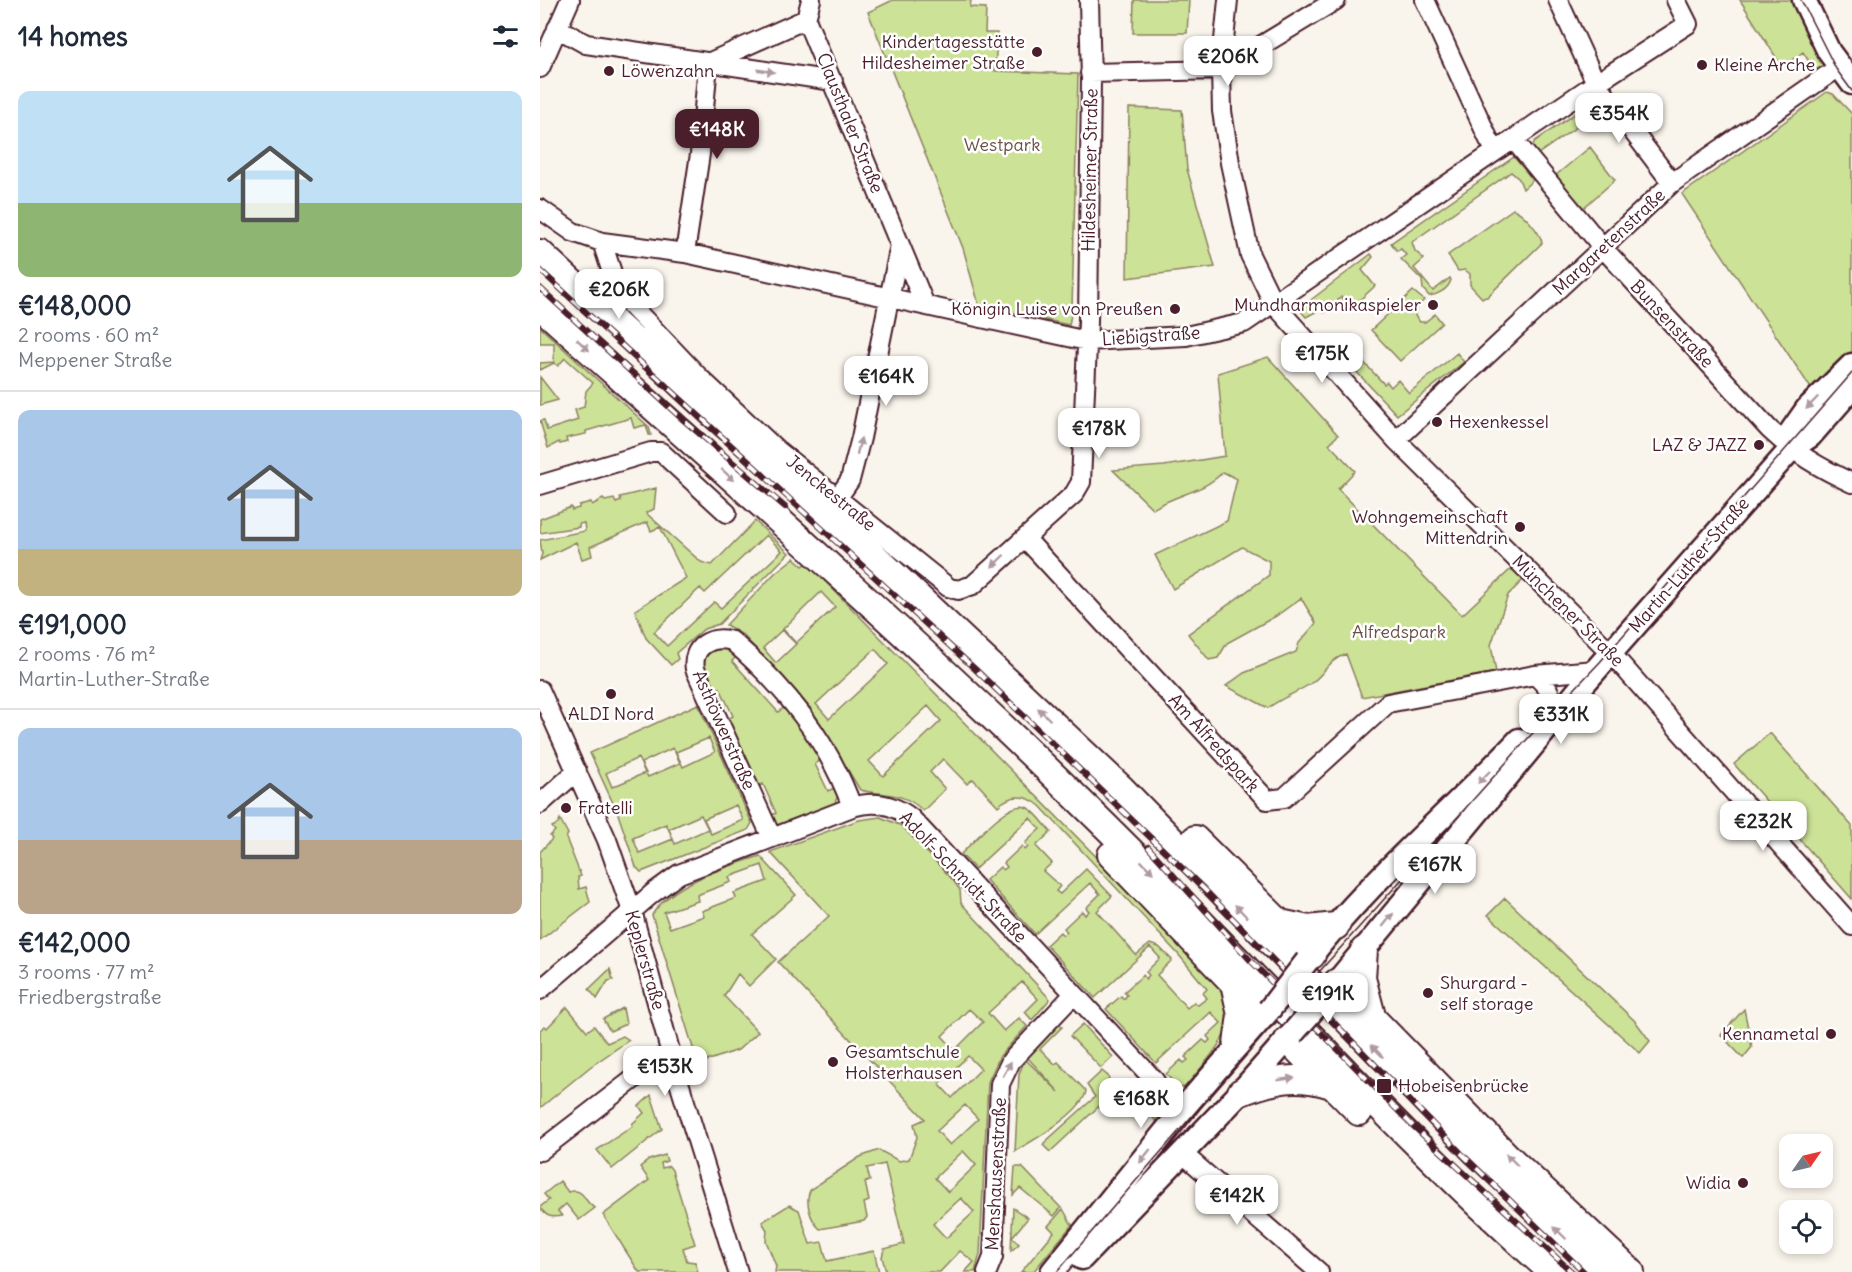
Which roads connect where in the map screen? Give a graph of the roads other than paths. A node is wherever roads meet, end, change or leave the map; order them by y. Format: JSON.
{"nodes":[{"id":1,"x":570,"y":0,"type":"edge"},
{"id":2,"x":811,"y":0,"type":"edge"},
{"id":3,"x":1089,"y":0,"type":"edge"},
{"id":4,"x":1228,"y":0,"type":"edge"},
{"id":5,"x":1336,"y":0,"type":"edge"},
{"id":6,"x":1425,"y":0,"type":"edge"},
{"id":7,"x":1558,"y":0,"type":"edge"},
{"id":8,"x":1676,"y":0,"type":"edge"},
{"id":9,"x":1804,"y":0,"type":"edge"},
{"id":10,"x":806,"y":19,"type":"junction"},
{"id":11,"x":557,"y":28,"type":"junction"},
{"id":12,"x":708,"y":63,"type":"junction"},
{"id":13,"x":540,"y":68,"type":"edge"},
{"id":14,"x":1221,"y":70,"type":"junction"},
{"id":15,"x":1090,"y":73,"type":"junction"},
{"id":16,"x":1847,"y":73,"type":"edge"},
{"id":17,"x":833,"y":81,"type":"junction"},
{"id":18,"x":1596,"y":83,"type":"junction"},
{"id":19,"x":1514,"y":140,"type":"junction"},
{"id":20,"x":1496,"y":151,"type":"junction"},
{"id":21,"x":1672,"y":183,"type":"junction"},
{"id":22,"x":540,"y":209,"type":"edge"},
{"id":23,"x":602,"y":242,"type":"junction"},
{"id":24,"x":900,"y":245,"type":"junction"},
{"id":25,"x":1604,"y":249,"type":"junction"},
{"id":26,"x":540,"y":253,"type":"edge"},
{"id":27,"x":685,"y":253,"type":"junction"},
{"id":28,"x":888,"y":297,"type":"junction"},
{"id":29,"x":1274,"y":304,"type":"junction"},
{"id":30,"x":925,"y":305,"type":"junction"},
{"id":31,"x":540,"y":306,"type":"edge"},
{"id":32,"x":1087,"y":341,"type":"junction"},
{"id":33,"x":1852,"y":365,"type":"edge"},
{"id":34,"x":1852,"y":388,"type":"edge"},
{"id":35,"x":1396,"y":440,"type":"junction"},
{"id":36,"x":1791,"y":450,"type":"junction"},
{"id":37,"x":1852,"y":483,"type":"edge"},
{"id":38,"x":540,"y":485,"type":"edge"},
{"id":39,"x":837,"y":499,"type":"junction"},
{"id":40,"x":727,"y":513,"type":"dead end"},
{"id":41,"x":1025,"y":538,"type":"junction"},
{"id":42,"x":868,"y":550,"type":"junction"},
{"id":43,"x":850,"y":585,"type":"junction"},
{"id":44,"x":1611,"y":653,"type":"junction"},
{"id":45,"x":1535,"y":675,"type":"junction"},
{"id":46,"x":1592,"y":675,"type":"junction"},
{"id":47,"x":540,"y":690,"type":"edge"},
{"id":48,"x":1549,"y":708,"type":"junction"},
{"id":49,"x":577,"y":771,"type":"junction"},
{"id":50,"x":540,"y":804,"type":"edge"},
{"id":51,"x":852,"y":807,"type":"junction"},
{"id":52,"x":772,"y":838,"type":"junction"},
{"id":53,"x":632,"y":911,"type":"junction"},
{"id":54,"x":1280,"y":923,"type":"junction"},
{"id":55,"x":1336,"y":926,"type":"junction"},
{"id":56,"x":1852,"y":926,"type":"edge"},
{"id":57,"x":1364,"y":950,"type":"junction"},
{"id":58,"x":1310,"y":958,"type":"junction"},
{"id":59,"x":1234,"y":983,"type":"junction"},
{"id":60,"x":1335,"y":984,"type":"junction"},
{"id":61,"x":540,"y":990,"type":"edge"},
{"id":62,"x":1074,"y":994,"type":"junction"},
{"id":63,"x":1267,"y":1012,"type":"junction"},
{"id":64,"x":1373,"y":1020,"type":"junction"},
{"id":65,"x":1290,"y":1037,"type":"junction"},
{"id":66,"x":1237,"y":1044,"type":"junction"},
{"id":67,"x":671,"y":1055,"type":"junction"},
{"id":68,"x":1155,"y":1081,"type":"dead end"},
{"id":69,"x":1332,"y":1085,"type":"junction"},
{"id":70,"x":1241,"y":1092,"type":"junction"},
{"id":71,"x":540,"y":1151,"type":"edge"},
{"id":72,"x":1182,"y":1153,"type":"junction"},
{"id":73,"x":738,"y":1272,"type":"edge"},
{"id":74,"x":987,"y":1272,"type":"edge"},
{"id":75,"x":1052,"y":1272,"type":"edge"},
{"id":76,"x":1068,"y":1272,"type":"edge"},
{"id":77,"x":1319,"y":1272,"type":"edge"},
{"id":78,"x":1528,"y":1272,"type":"edge"},
{"id":79,"x":1552,"y":1272,"type":"edge"},
{"id":80,"x":1603,"y":1272,"type":"edge"},
{"id":81,"x":1631,"y":1272,"type":"edge"}],
"edges":[{"from":1,"to":11,"type":"street"},
{"from":2,"to":10,"type":"street"},
{"from":3,"to":15,"type":"street","name":"Hildesheimer Straße"},
{"from":4,"to":14,"type":"street","name":"Münchener Straße"},
{"from":5,"to":14,"type":"street"},
{"from":6,"to":20,"type":"street"},
{"from":7,"to":18,"type":"street"},
{"from":8,"to":18,"type":"street","name":"Liebigstraße"},
{"from":9,"to":16,"type":"main road"},
{"from":10,"to":12,"type":"street"},
{"from":10,"to":17,"type":"street","name":"Clausthaler Straße"},
{"from":11,"to":12,"type":"street"},
{"from":11,"to":13,"type":"street"},
{"from":12,"to":17,"type":"street","one_way":true},
{"from":12,"to":27,"type":"street"},
{"from":14,"to":15,"type":"street"},
{"from":14,"to":29,"type":"street","name":"Münchener Straße"},
{"from":15,"to":32,"type":"street","name":"Hildesheimer Straße"},
{"from":16,"to":21,"type":"street","name":"Margaretenstraße"},
{"from":17,"to":24,"type":"street","name":"Clausthaler Straße"},
{"from":18,"to":19,"type":"street","name":"Liebigstraße"},
{"from":18,"to":21,"type":"street"},
{"from":19,"to":20,"type":"street","name":"Liebigstraße"},
{"from":19,"to":25,"type":"street","name":"Bunsenstraße"},
{"from":20,"to":29,"type":"street","name":"Liebigstraße"},
{"from":21,"to":25,"type":"street","name":"Margaretenstraße"},
{"from":22,"to":23,"type":"street","name":"Liebigstraße"},
{"from":23,"to":27,"type":"street","name":"Liebigstraße"},
{"from":23,"to":39,"type":"street","name":"Jenckestraße"},
{"from":24,"to":28,"type":"street"},
{"from":24,"to":30,"type":"street","name":"Clausthaler Straße"},
{"from":25,"to":35,"type":"street","name":"Margaretenstraße"},
{"from":25,"to":36,"type":"street","name":"Bunsenstraße"},
{"from":26,"to":42,"type":"highway"},
{"from":27,"to":28,"type":"street","name":"Liebigstraße"},
{"from":28,"to":30,"type":"street","name":"Liebigstraße"},
{"from":39,"to":28,"type":"street","one_way":true},
{"from":29,"to":32,"type":"street","name":"Liebigstraße"},
{"from":29,"to":35,"type":"street","name":"Münchener Straße"},
{"from":30,"to":32,"type":"street","name":"Liebigstraße"},
{"from":31,"to":43,"type":"highway","one_way":true},
{"from":32,"to":41,"type":"street"},
{"from":33,"to":36,"type":"main road","one_way":true},
{"from":34,"to":36,"type":"main road","name":"Martin-Luther-Straße"},
{"from":35,"to":44,"type":"street","name":"Münchener Straße"},
{"from":36,"to":37,"type":"street","name":"Bunsenstraße"},
{"from":36,"to":44,"type":"main road","name":"Martin-Luther-Straße"},
{"from":38,"to":40,"type":"street"},
{"from":41,"to":39,"type":"street","name":"Jenckestraße","one_way":true},
{"from":41,"to":45,"type":"street","name":"Am Alfredspark"},
{"from":42,"to":54,"type":"highway"},
{"from":80,"to":42,"type":"highway","one_way":true},
{"from":43,"to":59,"type":"highway"},
{"from":43,"to":79,"type":"highway","one_way":true},
{"from":44,"to":46,"type":"main road","name":"Martin-Luther-Straße"},
{"from":44,"to":56,"type":"street","name":"Münchener Straße"},
{"from":45,"to":46,"type":"street","name":"Am Alfredspark"},
{"from":45,"to":48,"type":"street"},
{"from":46,"to":48,"type":"main road","name":"Martin-Luther-Straße"},
{"from":57,"to":46,"type":"main road","name":"Martin-Luther-Straße","one_way":true},
{"from":47,"to":49,"type":"street","name":"Keplerstraße"},
{"from":48,"to":55,"type":"main road","name":"Martin-Luther-Straße","one_way":true},
{"from":49,"to":50,"type":"street"},
{"from":49,"to":53,"type":"street","name":"Keplerstraße"},
{"from":51,"to":52,"type":"street","name":"Adolf-Schmidt-Straße"},
{"from":51,"to":52,"type":"street","name":"Asthöwerstraße"},
{"from":51,"to":62,"type":"street","name":"Adolf-Schmidt-Straße"},
{"from":52,"to":53,"type":"street","name":"Adolf-Schmidt-Straße"},
{"from":53,"to":61,"type":"street","name":"Adolf-Schmidt-Straße"},
{"from":53,"to":67,"type":"street","name":"Keplerstraße"},
{"from":54,"to":55,"type":"highway"},
{"from":54,"to":58,"type":"highway"},
{"from":55,"to":58,"type":"main road","name":"Martin-Luther-Straße"},
{"from":57,"to":60,"type":"main road","name":"Martin-Luther-Straße"},
{"from":57,"to":64,"type":"highway"},
{"from":58,"to":60,"type":"main road"},
{"from":58,"to":63,"type":"main road","name":"Martin-Luther-Straße","bridge":true},
{"from":59,"to":63,"type":"highway"},
{"from":59,"to":66,"type":"highway"},
{"from":60,"to":64,"type":"highway"},
{"from":60,"to":65,"type":"main road","name":"Martin-Luther-Straße","bridge":true},
{"from":62,"to":68,"type":"street","name":"Adolf-Schmidt-Straße"},
{"from":74,"to":62,"type":"street","name":"Menshausenstraße","one_way":true},
{"from":63,"to":65,"type":"main road"},
{"from":63,"to":66,"type":"main road","name":"Martin-Luther-Straße"},
{"from":81,"to":64,"type":"highway","one_way":true},
{"from":65,"to":69,"type":"highway"},
{"from":65,"to":70,"type":"main road","name":"Martin-Luther-Straße"},
{"from":66,"to":75,"type":"main road","name":"Martin-Luther-Straße","one_way":true},
{"from":67,"to":71,"type":"street"},
{"from":67,"to":73,"type":"street","name":"Keplerstraße"},
{"from":70,"to":69,"type":"highway","one_way":true},
{"from":69,"to":78,"type":"highway"},
{"from":70,"to":72,"type":"main road","name":"Martin-Luther-Straße"},
{"from":72,"to":76,"type":"main road","name":"Martin-Luther-Straße"},
{"from":72,"to":77,"type":"street"}]}
